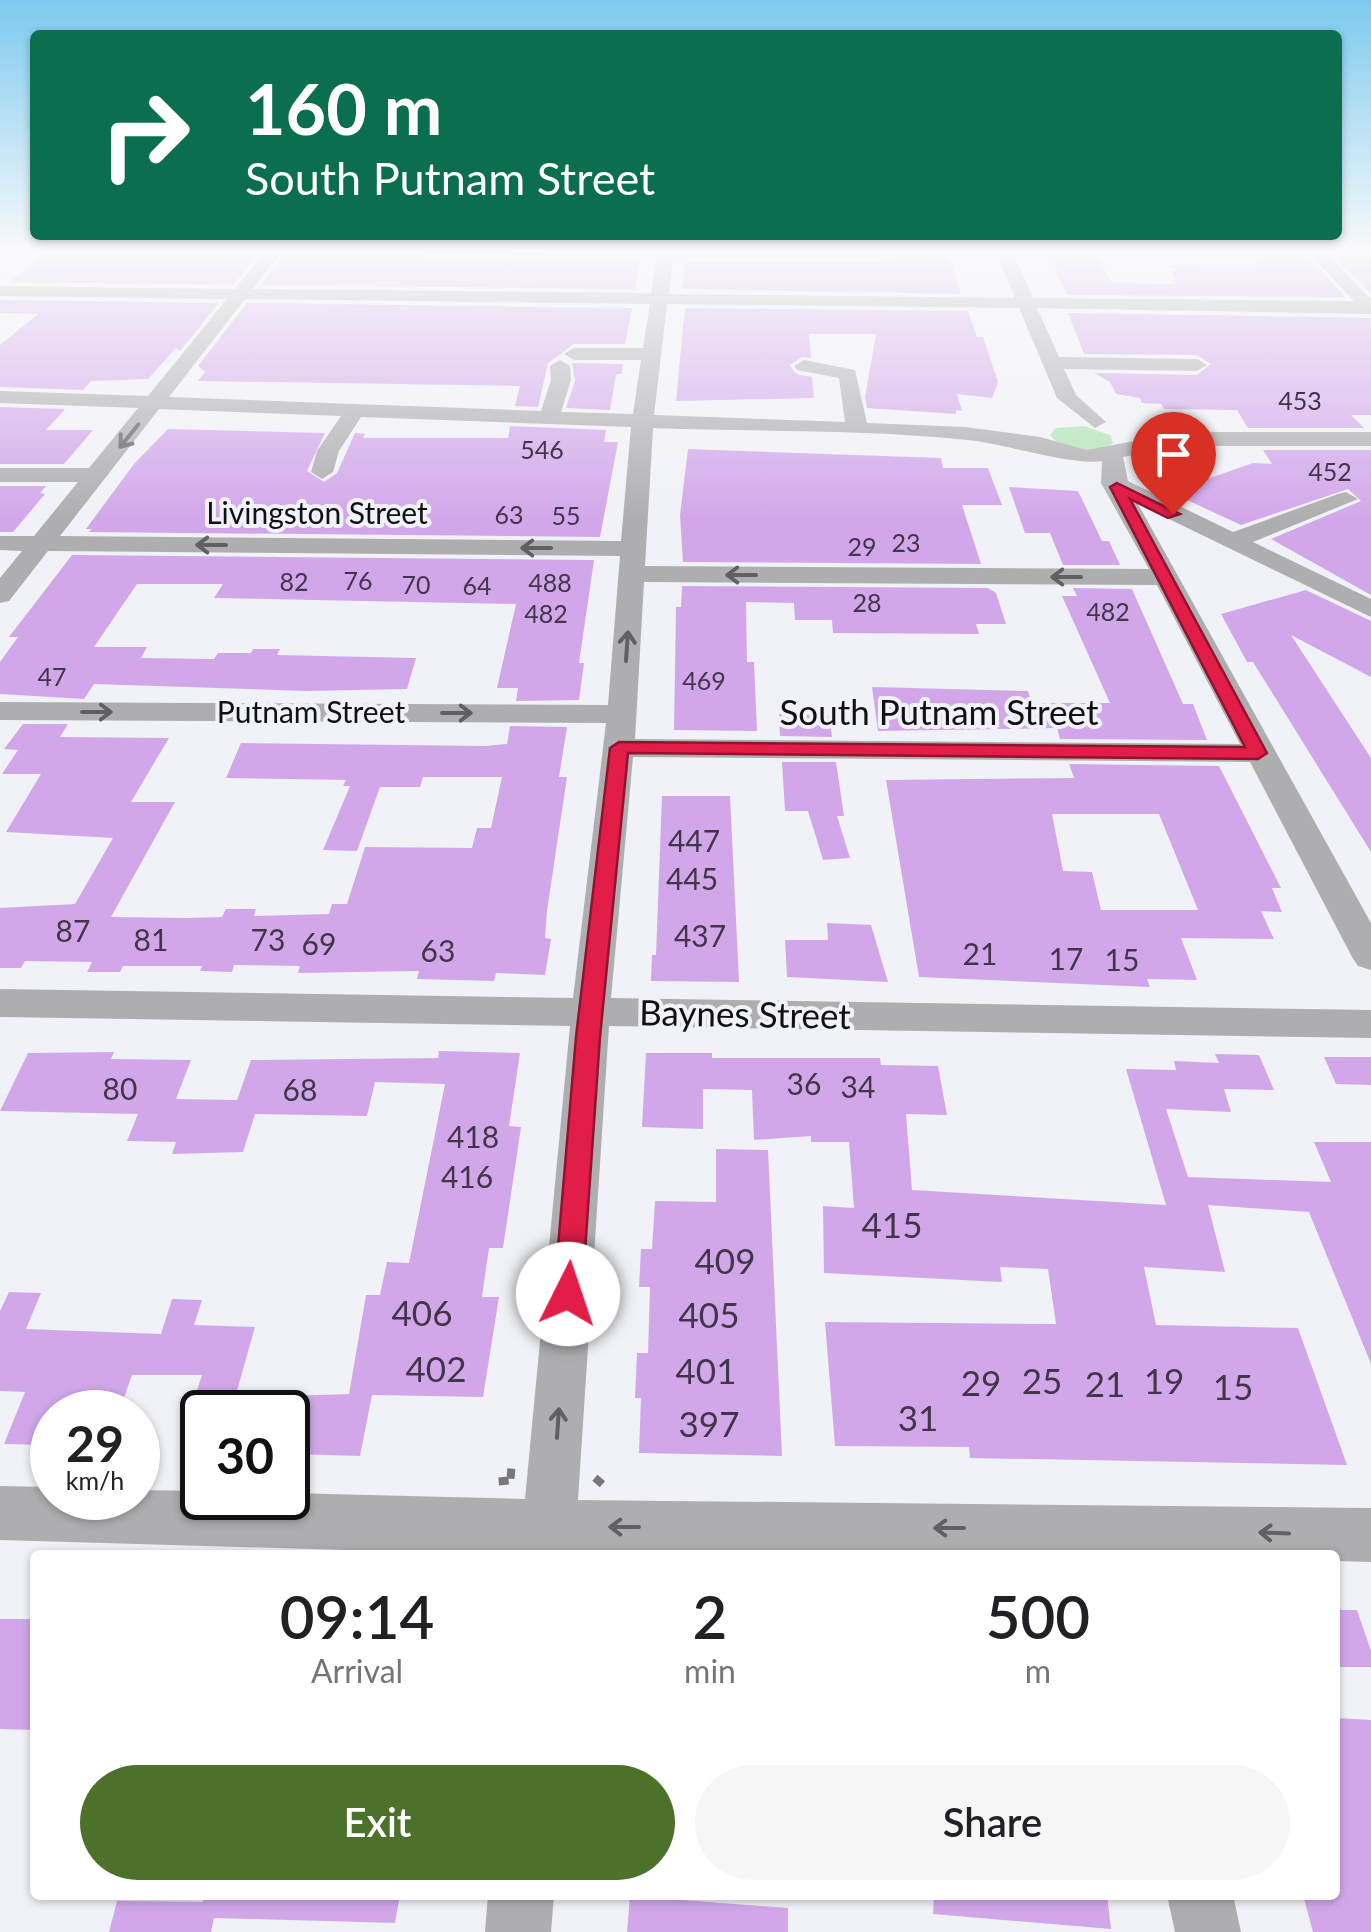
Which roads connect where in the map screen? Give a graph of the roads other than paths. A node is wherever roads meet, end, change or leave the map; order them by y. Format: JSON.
{"nodes":[{"id":1,"x":205,"y":339,"type":"edge"},
{"id":2,"x":653,"y":339,"type":"edge"},
{"id":3,"x":1042,"y":339,"type":"edge"},
{"id":4,"x":650,"y":354,"type":"junction"},
{"id":5,"x":1052,"y":363,"type":"junction"},
{"id":6,"x":1196,"y":365,"type":"dead end"},
{"id":7,"x":804,"y":366,"type":"dead end"},
{"id":8,"x":0,"y":396,"type":"edge"},
{"id":9,"x":1068,"y":398,"type":"junction"},
{"id":10,"x":156,"y":402,"type":"junction"},
{"id":11,"x":356,"y":410,"type":"junction"},
{"id":12,"x":549,"y":417,"type":"junction"},
{"id":13,"x":642,"y":421,"type":"junction"},
{"id":14,"x":856,"y":429,"type":"junction"},
{"id":15,"x":1045,"y":429,"type":"junction"},
{"id":16,"x":1113,"y":439,"type":"junction"},
{"id":17,"x":1371,"y":439,"type":"edge"},
{"id":18,"x":1066,"y":455,"type":"junction"},
{"id":19,"x":322,"y":472,"type":"dead end"},
{"id":20,"x":0,"y":474,"type":"edge"},
{"id":21,"x":96,"y":476,"type":"junction"},
{"id":22,"x":1117,"y":487,"type":"junction"},
{"id":23,"x":1346,"y":499,"type":"dead end"},
{"id":24,"x":1230,"y":542,"type":"junction"},
{"id":25,"x":0,"y":543,"type":"edge"},
{"id":26,"x":42,"y":544,"type":"junction"},
{"id":27,"x":633,"y":561,"type":"junction"},
{"id":28,"x":1164,"y":577,"type":"junction"},
{"id":29,"x":0,"y":595,"type":"edge"},
{"id":30,"x":1371,"y":610,"type":"edge"},
{"id":31,"x":0,"y":711,"type":"edge"},
{"id":32,"x":621,"y":731,"type":"junction"},
{"id":33,"x":1258,"y":753,"type":"junction"},
{"id":34,"x":1371,"y":957,"type":"edge"},
{"id":35,"x":0,"y":1003,"type":"edge"},
{"id":36,"x":590,"y":1014,"type":"junction"},
{"id":37,"x":1371,"y":1024,"type":"edge"},
{"id":38,"x":0,"y":1513,"type":"edge"},
{"id":39,"x":1371,"y":1536,"type":"edge"},
{"id":40,"x":548,"y":1541,"type":"edge"},
{"id":41,"x":1121,"y":1542,"type":"edge"},
{"id":42,"x":520,"y":1900,"type":"edge"},
{"id":43,"x":1201,"y":1900,"type":"edge"},
{"id":44,"x":518,"y":1932,"type":"edge"},
{"id":45,"x":1208,"y":1932,"type":"edge"}],
"edges":[{"from":1,"to":10,"type":"street"},
{"from":2,"to":4,"type":"street"},
{"from":3,"to":5,"type":"street"},
{"from":4,"to":12,"type":"street"},
{"from":4,"to":13,"type":"street"},
{"from":5,"to":6,"type":"street"},
{"from":5,"to":9,"type":"street"},
{"from":7,"to":14,"type":"street"},
{"from":8,"to":10,"type":"street"},
{"from":9,"to":15,"type":"street"},
{"from":9,"to":16,"type":"street"},
{"from":10,"to":11,"type":"street"},
{"from":10,"to":21,"type":"street","one_way":true},
{"from":11,"to":12,"type":"street"},
{"from":11,"to":19,"type":"street"},
{"from":12,"to":13,"type":"street"},
{"from":13,"to":14,"type":"street"},
{"from":13,"to":27,"type":"street"},
{"from":14,"to":15,"type":"street"},
{"from":15,"to":16,"type":"street"},
{"from":15,"to":18,"type":"street"},
{"from":16,"to":17,"type":"street"},
{"from":16,"to":18,"type":"street"},
{"from":16,"to":22,"type":"street"},
{"from":18,"to":22,"type":"street"},
{"from":20,"to":21,"type":"street"},
{"from":21,"to":26,"type":"street"},
{"from":22,"to":24,"type":"street"},
{"from":22,"to":28,"type":"street"},
{"from":23,"to":24,"type":"street"},
{"from":24,"to":30,"type":"street"},
{"from":25,"to":26,"type":"street","name":"Livingston Street"},
{"from":27,"to":26,"type":"street","name":"Livingston Street","one_way":true},
{"from":26,"to":29,"type":"street"},
{"from":28,"to":27,"type":"street","name":"Livingston Street","one_way":true},
{"from":32,"to":27,"type":"street","one_way":true},
{"from":28,"to":33,"type":"street"},
{"from":31,"to":32,"type":"street","name":"Putnam Street","one_way":true},
{"from":32,"to":33,"type":"street","name":"South Putnam Street"},
{"from":32,"to":36,"type":"street"},
{"from":33,"to":34,"type":"street"},
{"from":35,"to":36,"type":"street","name":"Baynes Street"},
{"from":36,"to":37,"type":"street","name":"Baynes Street"},
{"from":40,"to":36,"type":"street","one_way":true},
{"from":38,"to":40,"type":"street"},
{"from":39,"to":41,"type":"street","one_way":true},
{"from":41,"to":40,"type":"street","one_way":true},
{"from":42,"to":44,"type":"street"},
{"from":43,"to":45,"type":"street"}]}
